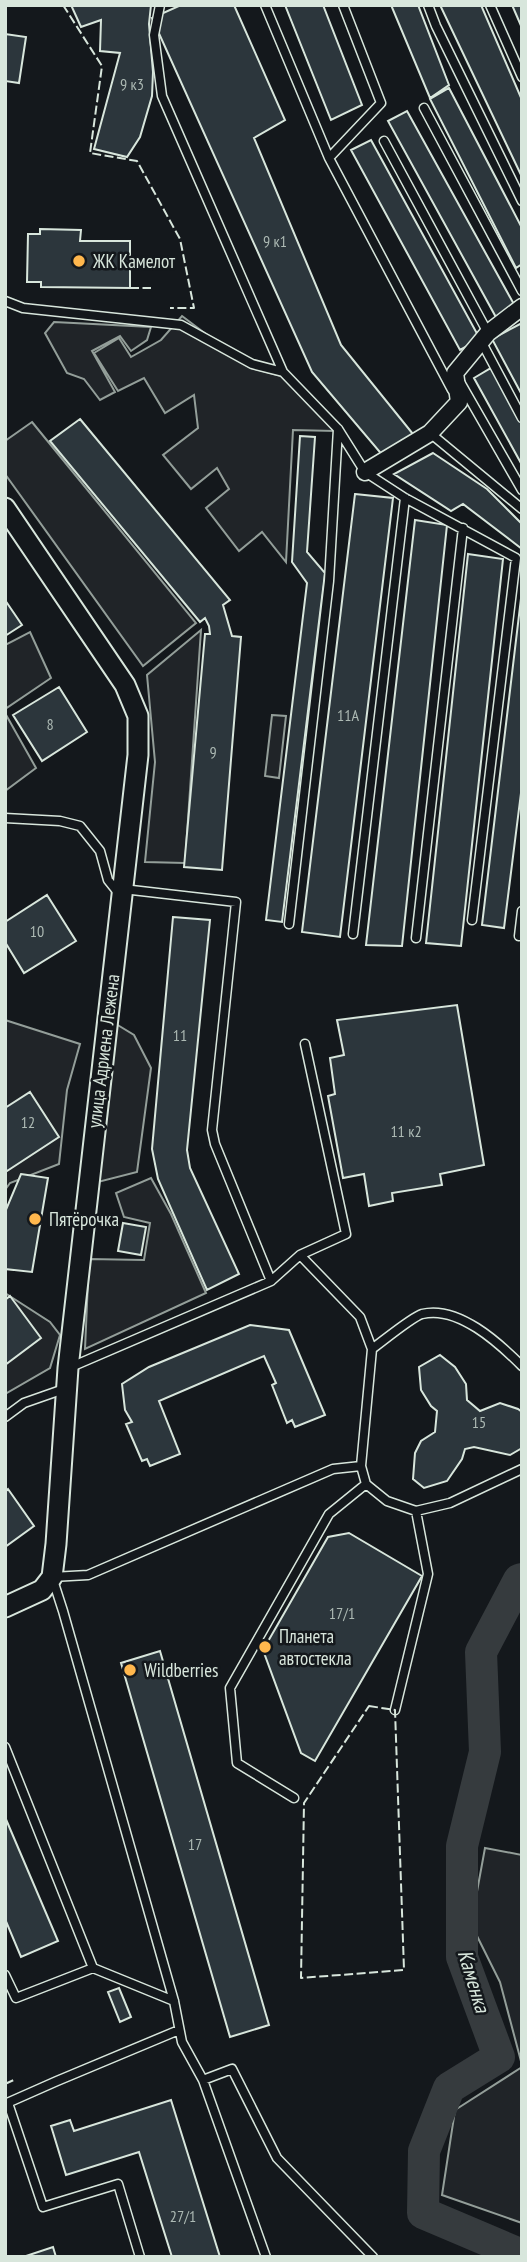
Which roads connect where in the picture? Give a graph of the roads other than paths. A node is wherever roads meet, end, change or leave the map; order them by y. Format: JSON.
{"nodes":[{"id":1,"x":160,"y":5,"type":"edge"},
{"id":2,"x":265,"y":5,"type":"edge"},
{"id":3,"x":343,"y":5,"type":"edge"},
{"id":4,"x":428,"y":5,"type":"edge"},
{"id":5,"x":489,"y":5,"type":"edge"},
{"id":6,"x":522,"y":77,"type":"edge"},
{"id":7,"x":424,"y":108,"type":"dead end"},
{"id":8,"x":384,"y":141,"type":"dead end"},
{"id":9,"x":329,"y":158,"type":"junction"},
{"id":10,"x":522,"y":201,"type":"edge"},
{"id":11,"x":522,"y":291,"type":"edge"},
{"id":12,"x":5,"y":301,"type":"edge"},
{"id":13,"x":522,"y":307,"type":"edge"},
{"id":14,"x":485,"y":337,"type":"junction"},
{"id":15,"x":283,"y":372,"type":"junction"},
{"id":16,"x":455,"y":373,"type":"junction"},
{"id":17,"x":458,"y":402,"type":"junction"},
{"id":18,"x":522,"y":418,"type":"edge"},
{"id":19,"x":338,"y":429,"type":"junction"},
{"id":20,"x":430,"y":433,"type":"junction"},
{"id":21,"x":365,"y":472,"type":"junction"},
{"id":22,"x":522,"y":490,"type":"edge"},
{"id":23,"x":405,"y":498,"type":"junction"},
{"id":24,"x":5,"y":508,"type":"edge"},
{"id":25,"x":522,"y":509,"type":"edge"},
{"id":26,"x":463,"y":528,"type":"junction"},
{"id":27,"x":5,"y":818,"type":"edge"},
{"id":28,"x":122,"y":893,"type":"junction"},
{"id":29,"x":522,"y":911,"type":"edge"},
{"id":30,"x":472,"y":920,"type":"dead end"},
{"id":31,"x":289,"y":924,"type":"dead end"},
{"id":32,"x":353,"y":934,"type":"dead end"},
{"id":33,"x":519,"y":936,"type":"dead end"},
{"id":34,"x":416,"y":938,"type":"dead end"},
{"id":35,"x":305,"y":1044,"type":"dead end"},
{"id":36,"x":300,"y":1255,"type":"junction"},
{"id":37,"x":271,"y":1281,"type":"junction"},
{"id":38,"x":372,"y":1349,"type":"junction"},
{"id":39,"x":522,"y":1366,"type":"edge"},
{"id":40,"x":67,"y":1378,"type":"junction"},
{"id":41,"x":5,"y":1417,"type":"edge"},
{"id":42,"x":362,"y":1466,"type":"junction"},
{"id":43,"x":522,"y":1469,"type":"edge"},
{"id":44,"x":366,"y":1484,"type":"junction"},
{"id":45,"x":416,"y":1511,"type":"junction"},
{"id":46,"x":52,"y":1577,"type":"junction"},
{"id":47,"x":5,"y":1607,"type":"edge"},
{"id":48,"x":395,"y":1710,"type":"dead end"},
{"id":49,"x":5,"y":1747,"type":"edge"},
{"id":50,"x":294,"y":1798,"type":"dead end"},
{"id":51,"x":93,"y":1968,"type":"junction"},
{"id":52,"x":5,"y":1975,"type":"edge"},
{"id":53,"x":174,"y":2001,"type":"junction"},
{"id":54,"x":179,"y":2030,"type":"junction"},
{"id":55,"x":203,"y":2080,"type":"junction"},
{"id":56,"x":7,"y":2104,"type":"edge"},
{"id":57,"x":140,"y":2257,"type":"edge"},
{"id":58,"x":266,"y":2257,"type":"edge"},
{"id":59,"x":373,"y":2257,"type":"edge"}],
"edges":[{"from":1,"to":15,"type":"lane"},
{"from":2,"to":9,"type":"lane"},
{"from":3,"to":9,"type":"lane"},
{"from":4,"to":10,"type":"lane"},
{"from":5,"to":6,"type":"lane"},
{"from":7,"to":11,"type":"lane"},
{"from":8,"to":14,"type":"lane"},
{"from":9,"to":17,"type":"lane"},
{"from":12,"to":15,"type":"lane"},
{"from":13,"to":14,"type":"street"},
{"from":14,"to":16,"type":"street"},
{"from":14,"to":18,"type":"lane"},
{"from":15,"to":19,"type":"lane"},
{"from":16,"to":17,"type":"street"},
{"from":16,"to":22,"type":"lane"},
{"from":17,"to":20,"type":"street"},
{"from":19,"to":21,"type":"lane"},
{"from":19,"to":31,"type":"lane"},
{"from":20,"to":21,"type":"street"},
{"from":20,"to":25,"type":"lane"},
{"from":21,"to":23,"type":"lane"},
{"from":23,"to":26,"type":"lane"},
{"from":23,"to":32,"type":"lane"},
{"from":24,"to":28,"type":"street","name":"улица Адриена Лежена"},
{"from":26,"to":30,"type":"lane"},
{"from":26,"to":34,"type":"lane"},
{"from":27,"to":28,"type":"lane"},
{"from":28,"to":37,"type":"lane"},
{"from":28,"to":40,"type":"street","name":"улица Адриена Лежена"},
{"from":29,"to":33,"type":"lane"},
{"from":35,"to":36,"type":"lane"},
{"from":36,"to":37,"type":"lane"},
{"from":36,"to":38,"type":"lane"},
{"from":37,"to":40,"type":"lane"},
{"from":38,"to":39,"type":"lane"},
{"from":38,"to":42,"type":"lane"},
{"from":40,"to":41,"type":"lane"},
{"from":40,"to":46,"type":"street","name":"улица Адриена Лежена"},
{"from":42,"to":44,"type":"lane"},
{"from":42,"to":46,"type":"lane"},
{"from":43,"to":45,"type":"lane"},
{"from":44,"to":45,"type":"lane"},
{"from":44,"to":50,"type":"lane"},
{"from":45,"to":48,"type":"lane"},
{"from":46,"to":47,"type":"street"},
{"from":46,"to":53,"type":"lane"},
{"from":49,"to":51,"type":"lane"},
{"from":51,"to":52,"type":"lane"},
{"from":51,"to":53,"type":"lane"},
{"from":53,"to":54,"type":"lane"},
{"from":54,"to":55,"type":"lane"},
{"from":54,"to":56,"type":"lane"},
{"from":55,"to":58,"type":"lane"},
{"from":55,"to":59,"type":"lane"},
{"from":56,"to":57,"type":"lane"}]}
